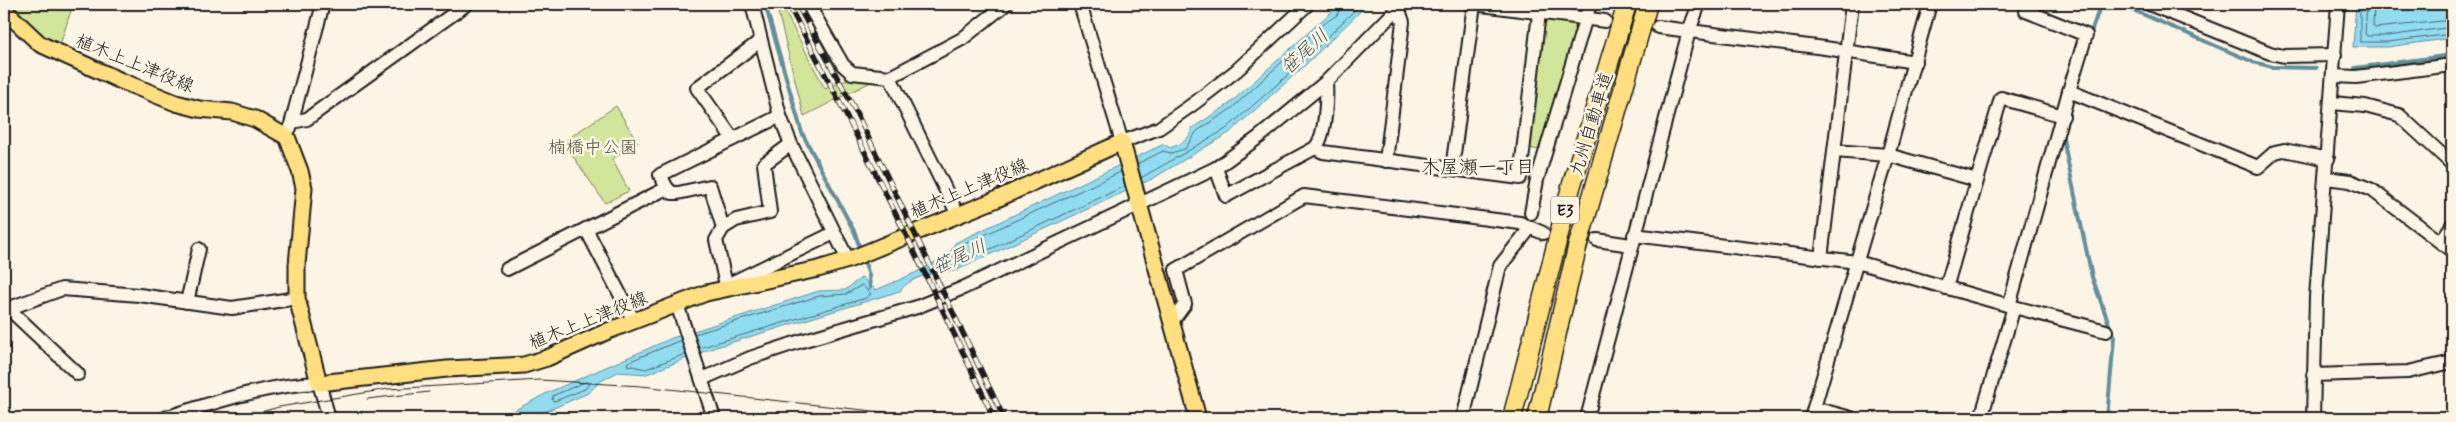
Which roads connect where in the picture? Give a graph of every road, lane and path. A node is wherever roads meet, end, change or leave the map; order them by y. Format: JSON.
{"nodes":[{"id":1,"x":323,"y":4,"type":"edge"},
{"id":2,"x":467,"y":4,"type":"edge"},
{"id":3,"x":752,"y":4,"type":"edge"},
{"id":4,"x":808,"y":4,"type":"edge"},
{"id":5,"x":1006,"y":4,"type":"edge"},
{"id":6,"x":1080,"y":4,"type":"edge"},
{"id":7,"x":1474,"y":4,"type":"edge"},
{"id":8,"x":1590,"y":4,"type":"edge"},
{"id":9,"x":1627,"y":4,"type":"edge"},
{"id":10,"x":1648,"y":4,"type":"edge"},
{"id":11,"x":1699,"y":4,"type":"edge"},
{"id":12,"x":1852,"y":4,"type":"edge"},
{"id":13,"x":1930,"y":4,"type":"edge"},
{"id":14,"x":2149,"y":4,"type":"edge"},
{"id":15,"x":2338,"y":4,"type":"edge"},
{"id":16,"x":1400,"y":5,"type":"edge"},
{"id":17,"x":1300,"y":6,"type":"edge"},
{"id":18,"x":1540,"y":8,"type":"edge"},
{"id":19,"x":4,"y":10,"type":"edge"},
{"id":20,"x":2026,"y":11,"type":"dead end"},
{"id":21,"x":1586,"y":18,"type":"junction"},
{"id":22,"x":1605,"y":21,"type":"dead end"},
{"id":23,"x":1658,"y":27,"type":"dead end"},
{"id":24,"x":1689,"y":31,"type":"junction"},
{"id":25,"x":760,"y":41,"type":"junction"},
{"id":26,"x":1847,"y":52,"type":"junction"},
{"id":27,"x":2335,"y":55,"type":"junction"},
{"id":28,"x":1915,"y":62,"type":"junction"},
{"id":29,"x":2452,"y":65,"type":"edge"},
{"id":30,"x":2334,"y":76,"type":"junction"},
{"id":31,"x":890,"y":77,"type":"junction"},
{"id":32,"x":1326,"y":82,"type":"junction"},
{"id":33,"x":2070,"y":91,"type":"junction"},
{"id":34,"x":2332,"y":103,"type":"junction"},
{"id":35,"x":780,"y":116,"type":"junction"},
{"id":36,"x":2063,"y":116,"type":"junction"},
{"id":37,"x":292,"y":122,"type":"junction"},
{"id":38,"x":287,"y":137,"type":"junction"},
{"id":39,"x":733,"y":139,"type":"junction"},
{"id":40,"x":791,"y":144,"type":"junction"},
{"id":41,"x":1123,"y":146,"type":"junction"},
{"id":42,"x":1315,"y":148,"type":"junction"},
{"id":43,"x":1834,"y":151,"type":"junction"},
{"id":44,"x":1888,"y":156,"type":"junction"},
{"id":45,"x":2328,"y":158,"type":"junction"},
{"id":46,"x":1386,"y":161,"type":"junction"},
{"id":47,"x":2452,"y":164,"type":"edge"},
{"id":48,"x":1216,"y":168,"type":"junction"},
{"id":49,"x":1452,"y":169,"type":"junction"},
{"id":50,"x":1520,"y":178,"type":"junction"},
{"id":51,"x":2326,"y":178,"type":"junction"},
{"id":52,"x":1536,"y":180,"type":"junction"},
{"id":53,"x":1977,"y":180,"type":"junction"},
{"id":54,"x":667,"y":188,"type":"junction"},
{"id":55,"x":1138,"y":201,"type":"junction"},
{"id":56,"x":1531,"y":212,"type":"dead end"},
{"id":57,"x":958,"y":215,"type":"junction"},
{"id":58,"x":2452,"y":225,"type":"edge"},
{"id":59,"x":723,"y":228,"type":"junction"},
{"id":60,"x":1530,"y":228,"type":"junction"},
{"id":61,"x":586,"y":229,"type":"junction"},
{"id":62,"x":834,"y":232,"type":"junction"},
{"id":63,"x":1543,"y":233,"type":"tunnel mouth"},
{"id":64,"x":1597,"y":240,"type":"tunnel mouth"},
{"id":65,"x":1632,"y":240,"type":"junction"},
{"id":66,"x":2441,"y":242,"type":"junction"},
{"id":67,"x":199,"y":249,"type":"dead end"},
{"id":68,"x":2452,"y":251,"type":"edge"},
{"id":69,"x":1821,"y":258,"type":"junction"},
{"id":70,"x":848,"y":260,"type":"junction"},
{"id":71,"x":1857,"y":262,"type":"junction"},
{"id":72,"x":508,"y":269,"type":"dead end"},
{"id":73,"x":1946,"y":288,"type":"junction"},
{"id":74,"x":719,"y":289,"type":"junction"},
{"id":75,"x":297,"y":298,"type":"junction"},
{"id":76,"x":187,"y":302,"type":"junction"},
{"id":77,"x":2012,"y":306,"type":"junction"},
{"id":78,"x":7,"y":309,"type":"edge"},
{"id":79,"x":679,"y":310,"type":"junction"},
{"id":80,"x":634,"y":321,"type":"junction"},
{"id":81,"x":1171,"y":322,"type":"junction"},
{"id":82,"x":2106,"y":331,"type":"dead end"},
{"id":83,"x":2452,"y":362,"type":"edge"},
{"id":84,"x":78,"y":374,"type":"dead end"},
{"id":85,"x":2313,"y":375,"type":"junction"},
{"id":86,"x":701,"y":376,"type":"junction"},
{"id":87,"x":319,"y":383,"type":"junction"},
{"id":88,"x":1812,"y":413,"type":"edge"},
{"id":89,"x":164,"y":418,"type":"edge"},
{"id":90,"x":328,"y":418,"type":"edge"},
{"id":91,"x":714,"y":418,"type":"edge"},
{"id":92,"x":1198,"y":418,"type":"edge"},
{"id":93,"x":1463,"y":418,"type":"edge"},
{"id":94,"x":1512,"y":418,"type":"edge"},
{"id":95,"x":1536,"y":418,"type":"edge"},
{"id":96,"x":1587,"y":418,"type":"edge"},
{"id":97,"x":1851,"y":418,"type":"edge"},
{"id":98,"x":1981,"y":418,"type":"edge"},
{"id":99,"x":2313,"y":418,"type":"edge"}],
"edges":[{"from":1,"to":37,"type":"street"},
{"from":2,"to":37,"type":"street"},
{"from":3,"to":25,"type":"street"},
{"from":4,"to":31,"type":"street"},
{"from":5,"to":31,"type":"street"},
{"from":6,"to":41,"type":"street"},
{"from":7,"to":18,"type":"street"},
{"from":7,"to":49,"type":"street"},
{"from":8,"to":21,"type":"street"},
{"from":9,"to":94,"type":"highway","name":"九州自動車道","number":"E3"},
{"from":10,"to":95,"type":"highway","name":"九州自動車道","number":"E3"},
{"from":11,"to":24,"type":"street"},
{"from":12,"to":26,"type":"street"},
{"from":13,"to":28,"type":"street"},
{"from":14,"to":27,"type":"street"},
{"from":15,"to":27,"type":"street"},
{"from":16,"to":32,"type":"street"},
{"from":16,"to":46,"type":"street"},
{"from":17,"to":41,"type":"street"},
{"from":18,"to":21,"type":"street"},
{"from":18,"to":50,"type":"street"},
{"from":19,"to":38,"type":"main road","name":"植木上上津役線"},
{"from":20,"to":33,"type":"street"},
{"from":21,"to":22,"type":"street"},
{"from":21,"to":52,"type":"street"},
{"from":23,"to":24,"type":"street"},
{"from":24,"to":26,"type":"street"},
{"from":24,"to":65,"type":"street"},
{"from":25,"to":35,"type":"street"},
{"from":25,"to":39,"type":"street"},
{"from":26,"to":28,"type":"street"},
{"from":26,"to":43,"type":"street"},
{"from":27,"to":30,"type":"street"},
{"from":28,"to":44,"type":"street"},
{"from":29,"to":30,"type":"street"},
{"from":30,"to":34,"type":"street"},
{"from":31,"to":57,"type":"street"},
{"from":32,"to":42,"type":"street"},
{"from":32,"to":48,"type":"street"},
{"from":33,"to":36,"type":"street"},
{"from":33,"to":45,"type":"street"},
{"from":34,"to":45,"type":"street"},
{"from":34,"to":47,"type":"street"},
{"from":35,"to":39,"type":"street"},
{"from":35,"to":40,"type":"street"},
{"from":36,"to":53,"type":"street"},
{"from":36,"to":77,"type":"street"},
{"from":37,"to":38,"type":"street"},
{"from":38,"to":75,"type":"main road"},
{"from":39,"to":54,"type":"street"},
{"from":40,"to":59,"type":"street"},
{"from":40,"to":62,"type":"street"},
{"from":41,"to":55,"type":"main road"},
{"from":41,"to":57,"type":"main road","name":"植木上上津役線"},
{"from":42,"to":46,"type":"street"},
{"from":42,"to":48,"type":"street"},
{"from":43,"to":44,"type":"street"},
{"from":43,"to":69,"type":"street"},
{"from":44,"to":53,"type":"street"},
{"from":44,"to":71,"type":"street"},
{"from":45,"to":51,"type":"street"},
{"from":46,"to":49,"type":"street"},
{"from":48,"to":55,"type":"street"},
{"from":49,"to":50,"type":"street"},
{"from":50,"to":52,"type":"street"},
{"from":51,"to":66,"type":"street"},
{"from":51,"to":85,"type":"street"},
{"from":52,"to":56,"type":"street"},
{"from":53,"to":73,"type":"street"},
{"from":54,"to":59,"type":"street"},
{"from":54,"to":61,"type":"street"},
{"from":55,"to":81,"type":"main road"},
{"from":55,"to":86,"type":"street"},
{"from":57,"to":70,"type":"main road","name":"植木上上津役線"},
{"from":58,"to":66,"type":"street"},
{"from":59,"to":74,"type":"street"},
{"from":60,"to":63,"type":"street"},
{"from":60,"to":81,"type":"street"},
{"from":60,"to":93,"type":"street"},
{"from":61,"to":72,"type":"street"},
{"from":61,"to":80,"type":"street"},
{"from":62,"to":70,"type":"street"},
{"from":62,"to":74,"type":"street"},
{"from":64,"to":65,"type":"street"},
{"from":65,"to":69,"type":"street"},
{"from":65,"to":96,"type":"street"},
{"from":66,"to":68,"type":"street"},
{"from":67,"to":76,"type":"street"},
{"from":69,"to":71,"type":"street"},
{"from":70,"to":74,"type":"main road","name":"植木上上津役線"},
{"from":71,"to":73,"type":"street"},
{"from":71,"to":88,"type":"street"},
{"from":73,"to":77,"type":"street"},
{"from":74,"to":79,"type":"main road","name":"植木上上津役線"},
{"from":75,"to":76,"type":"street"},
{"from":75,"to":87,"type":"main road"},
{"from":76,"to":78,"type":"street"},
{"from":77,"to":82,"type":"street"},
{"from":77,"to":98,"type":"street"},
{"from":78,"to":84,"type":"street"},
{"from":79,"to":80,"type":"main road","name":"植木上上津役線"},
{"from":79,"to":86,"type":"street"},
{"from":80,"to":87,"type":"main road","name":"植木上上津役線"},
{"from":81,"to":92,"type":"main road"},
{"from":83,"to":85,"type":"street"},
{"from":85,"to":99,"type":"street"},
{"from":86,"to":91,"type":"street"},
{"from":87,"to":89,"type":"street"},
{"from":87,"to":90,"type":"street"},
{"from":88,"to":97,"type":"street"}]}
